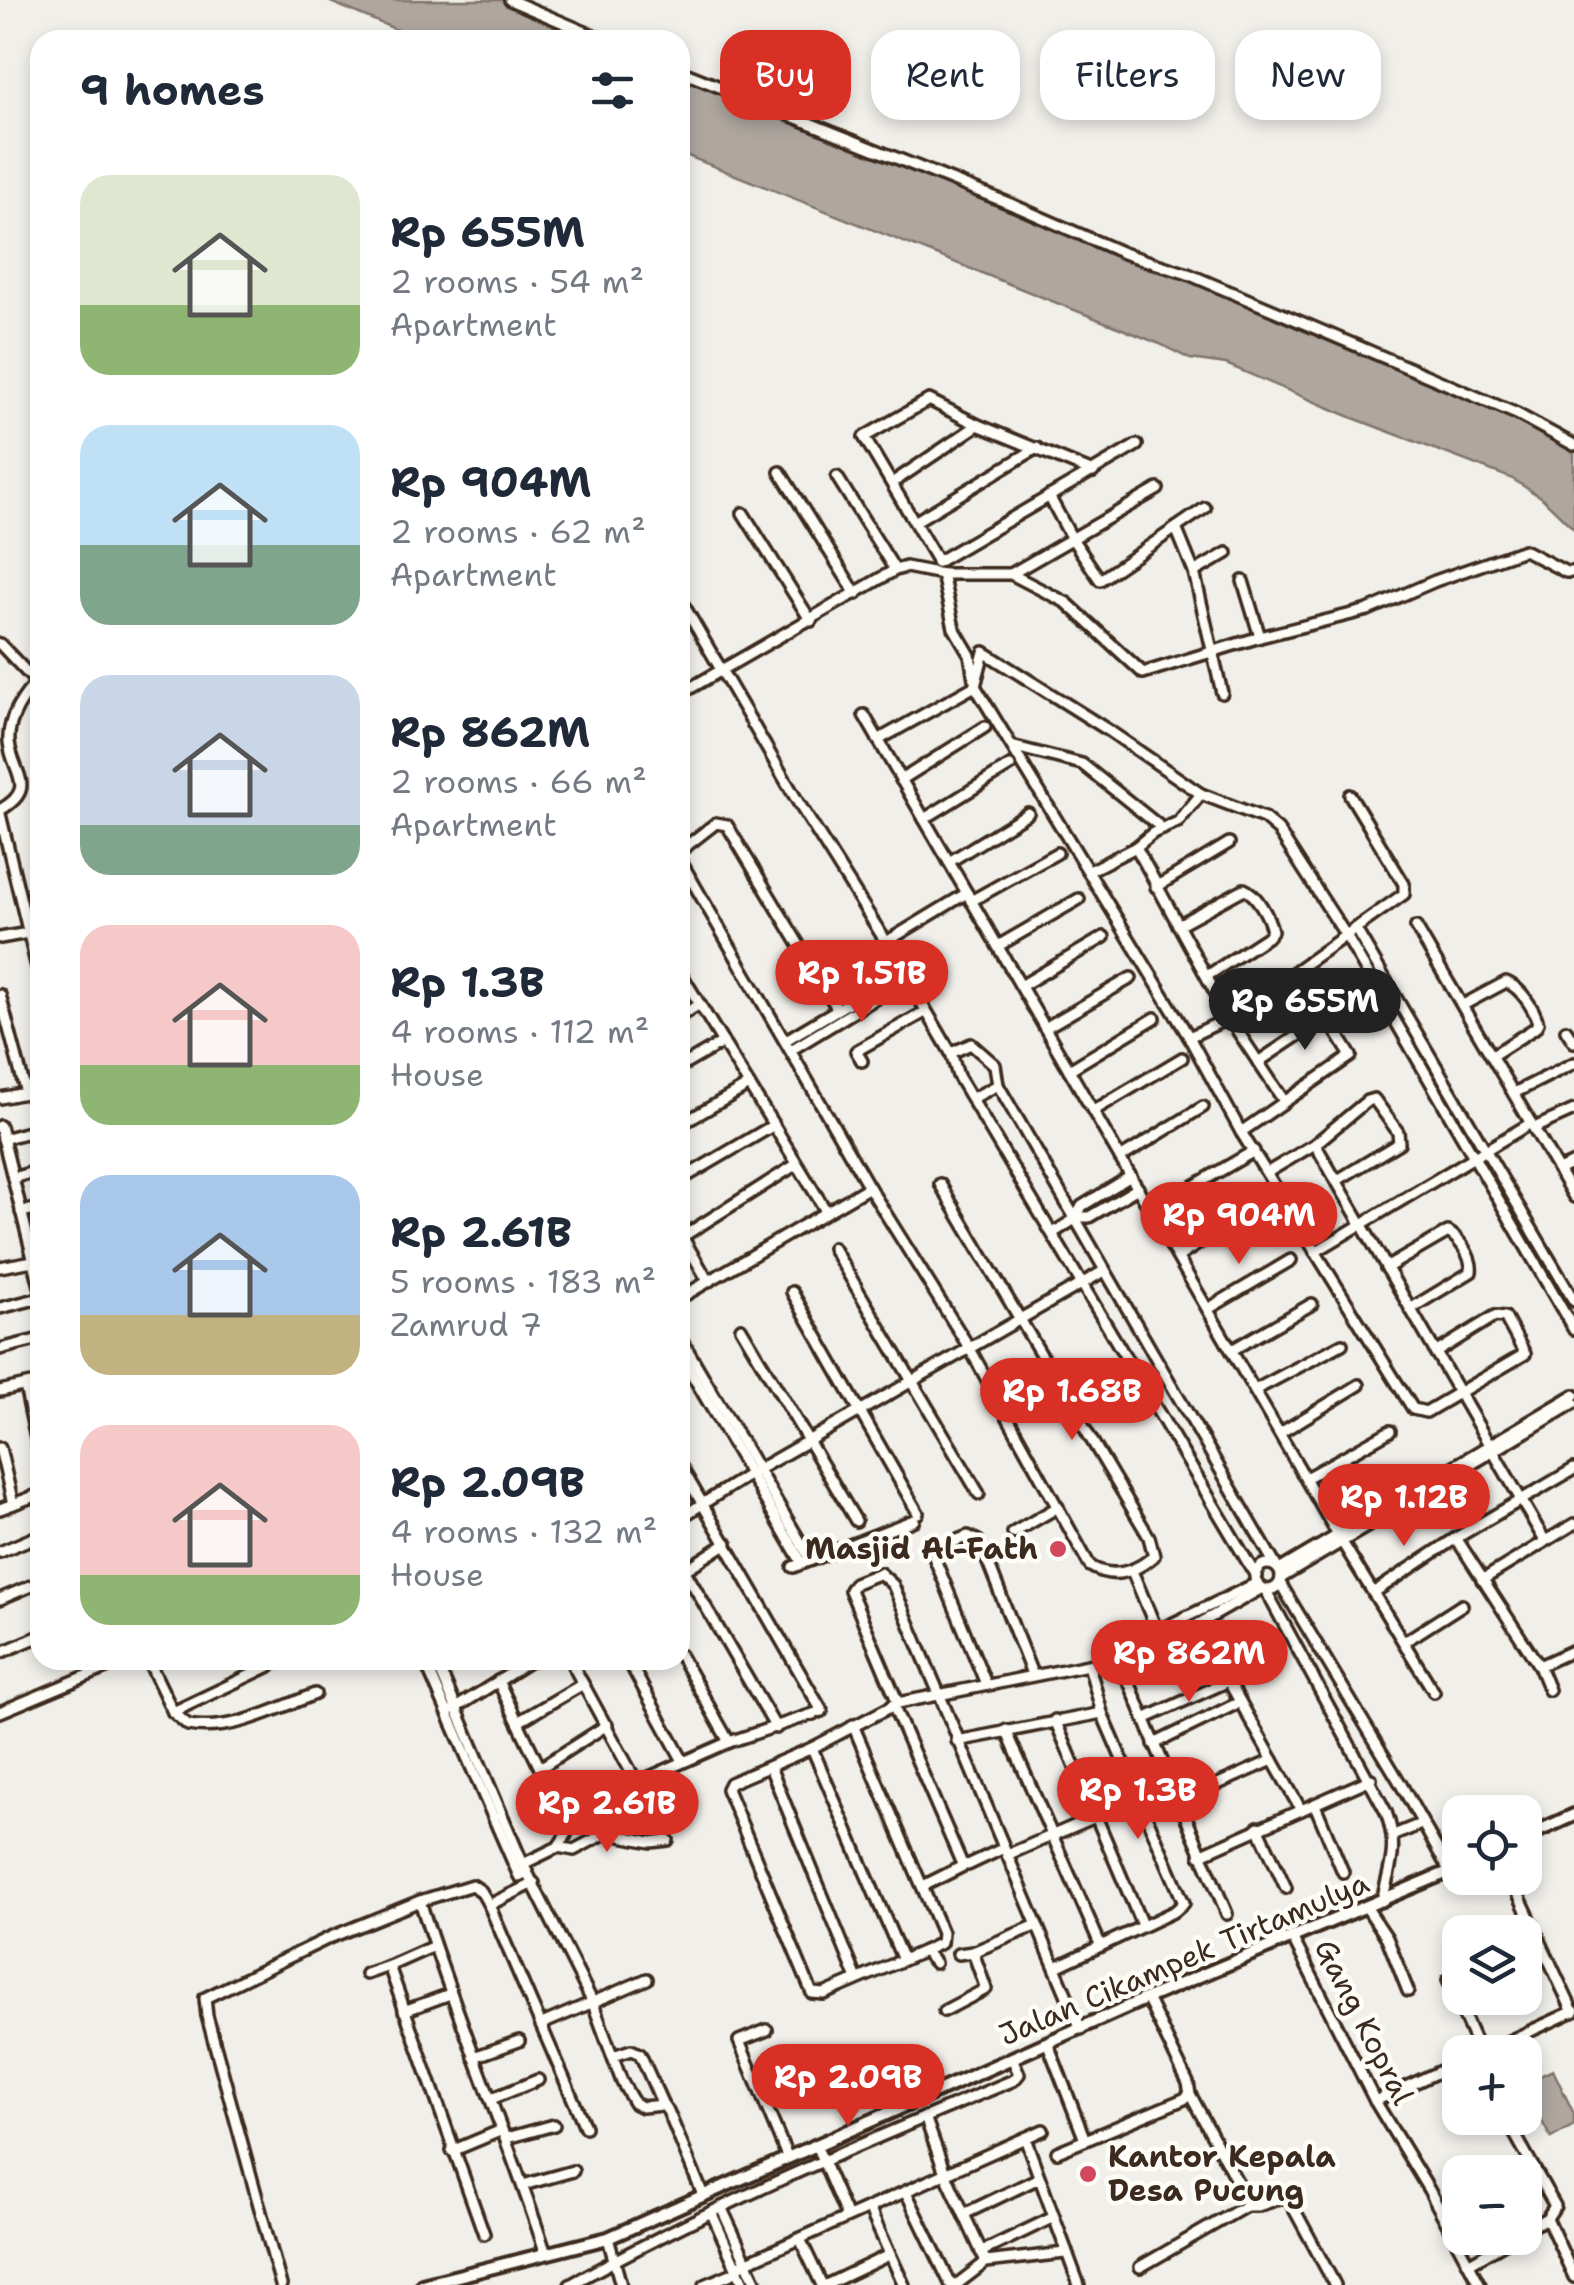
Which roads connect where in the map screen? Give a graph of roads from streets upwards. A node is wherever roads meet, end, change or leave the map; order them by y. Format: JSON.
{"nodes":[{"id":1,"x":510,"y":0,"type":"edge"},
{"id":2,"x":580,"y":30,"type":"edge"},
{"id":3,"x":690,"y":75,"type":"edge"},
{"id":4,"x":978,"y":425,"type":"junction"},
{"id":5,"x":1138,"y":445,"type":"dead end"},
{"id":6,"x":1574,"y":445,"type":"edge"},
{"id":7,"x":1037,"y":448,"type":"junction"},
{"id":8,"x":780,"y":472,"type":"dead end"},
{"id":9,"x":1093,"y":472,"type":"junction"},
{"id":10,"x":837,"y":477,"type":"dead end"},
{"id":11,"x":892,"y":483,"type":"junction"},
{"id":12,"x":1158,"y":489,"type":"dead end"},
{"id":13,"x":1049,"y":496,"type":"junction"},
{"id":14,"x":1204,"y":508,"type":"dead end"},
{"id":15,"x":743,"y":513,"type":"dead end"},
{"id":16,"x":916,"y":521,"type":"junction"},
{"id":17,"x":1176,"y":528,"type":"junction"},
{"id":18,"x":1071,"y":537,"type":"junction"},
{"id":19,"x":1227,"y":553,"type":"dead end"},
{"id":20,"x":938,"y":562,"type":"junction"},
{"id":21,"x":895,"y":570,"type":"junction"},
{"id":22,"x":928,"y":570,"type":"junction"},
{"id":23,"x":1194,"y":572,"type":"junction"},
{"id":24,"x":1574,"y":572,"type":"edge"},
{"id":25,"x":942,"y":574,"type":"junction"},
{"id":26,"x":1011,"y":574,"type":"junction"},
{"id":27,"x":1243,"y":582,"type":"dead end"},
{"id":28,"x":856,"y":594,"type":"junction"},
{"id":29,"x":690,"y":617,"type":"edge"},
{"id":30,"x":811,"y":621,"type":"junction"},
{"id":31,"x":1260,"y":637,"type":"junction"},
{"id":32,"x":0,"y":644,"type":"edge"},
{"id":33,"x":1211,"y":654,"type":"junction"},
{"id":34,"x":721,"y":670,"type":"junction"},
{"id":35,"x":30,"y":672,"type":"edge"},
{"id":36,"x":975,"y":686,"type":"junction"},
{"id":37,"x":690,"y":688,"type":"edge"},
{"id":38,"x":30,"y":691,"type":"edge"},
{"id":39,"x":1222,"y":692,"type":"dead end"},
{"id":40,"x":16,"y":711,"type":"junction"},
{"id":41,"x":864,"y":715,"type":"dead end"},
{"id":42,"x":0,"y":722,"type":"edge"},
{"id":43,"x":985,"y":727,"type":"dead end"},
{"id":44,"x":878,"y":740,"type":"junction"},
{"id":45,"x":1014,"y":747,"type":"junction"},
{"id":46,"x":1010,"y":766,"type":"dead end"},
{"id":47,"x":901,"y":780,"type":"junction"},
{"id":48,"x":1201,"y":794,"type":"junction"},
{"id":49,"x":1350,"y":795,"type":"dead end"},
{"id":50,"x":0,"y":812,"type":"edge"},
{"id":51,"x":1028,"y":813,"type":"dead end"},
{"id":52,"x":924,"y":819,"type":"junction"},
{"id":53,"x":1163,"y":828,"type":"junction"},
{"id":54,"x":1229,"y":843,"type":"dead end"},
{"id":55,"x":690,"y":844,"type":"edge"},
{"id":56,"x":1136,"y":847,"type":"junction"},
{"id":57,"x":1057,"y":853,"type":"dead end"},
{"id":58,"x":949,"y":862,"type":"junction"},
{"id":59,"x":1088,"y":871,"type":"junction"},
{"id":60,"x":690,"y":877,"type":"edge"},
{"id":61,"x":1156,"y":886,"type":"junction"},
{"id":62,"x":969,"y":897,"type":"junction"},
{"id":63,"x":1079,"y":899,"type":"dead end"},
{"id":64,"x":1178,"y":924,"type":"junction"},
{"id":65,"x":1416,"y":927,"type":"dead end"},
{"id":66,"x":1350,"y":932,"type":"junction"},
{"id":67,"x":28,"y":933,"type":"junction"},
{"id":68,"x":1104,"y":937,"type":"dead end"},
{"id":69,"x":0,"y":938,"type":"edge"},
{"id":70,"x":30,"y":941,"type":"edge"},
{"id":71,"x":886,"y":942,"type":"junction"},
{"id":72,"x":998,"y":946,"type":"junction"},
{"id":73,"x":904,"y":975,"type":"junction"},
{"id":74,"x":1207,"y":976,"type":"junction"},
{"id":75,"x":1131,"y":978,"type":"dead end"},
{"id":76,"x":1020,"y":986,"type":"junction"},
{"id":77,"x":690,"y":988,"type":"edge"},
{"id":78,"x":0,"y":995,"type":"edge"},
{"id":79,"x":700,"y":1004,"type":"junction"},
{"id":80,"x":1464,"y":1005,"type":"junction"},
{"id":81,"x":837,"y":1008,"type":"junction"},
{"id":82,"x":690,"y":1010,"type":"edge"},
{"id":83,"x":925,"y":1012,"type":"junction"},
{"id":84,"x":1155,"y":1018,"type":"dead end"},
{"id":85,"x":1229,"y":1018,"type":"junction"},
{"id":86,"x":1045,"y":1028,"type":"junction"},
{"id":87,"x":1566,"y":1030,"type":"dead end"},
{"id":88,"x":1189,"y":1036,"type":"junction"},
{"id":89,"x":723,"y":1042,"type":"junction"},
{"id":90,"x":1574,"y":1042,"type":"edge"},
{"id":91,"x":789,"y":1045,"type":"junction"},
{"id":92,"x":950,"y":1053,"type":"junction"},
{"id":93,"x":1493,"y":1055,"type":"junction"},
{"id":94,"x":1182,"y":1058,"type":"dead end"},
{"id":95,"x":690,"y":1061,"type":"edge"},
{"id":96,"x":862,"y":1061,"type":"dead end"},
{"id":97,"x":1258,"y":1062,"type":"junction"},
{"id":98,"x":1574,"y":1063,"type":"edge"},
{"id":99,"x":1070,"y":1070,"type":"junction"},
{"id":100,"x":749,"y":1085,"type":"junction"},
{"id":101,"x":998,"y":1085,"type":"junction"},
{"id":102,"x":30,"y":1091,"type":"edge"},
{"id":103,"x":26,"y":1092,"type":"junction"},
{"id":104,"x":1514,"y":1093,"type":"junction"},
{"id":105,"x":0,"y":1098,"type":"edge"},
{"id":106,"x":973,"y":1098,"type":"junction"},
{"id":107,"x":1284,"y":1101,"type":"junction"},
{"id":108,"x":1203,"y":1107,"type":"dead end"},
{"id":109,"x":1574,"y":1110,"type":"edge"},
{"id":110,"x":1093,"y":1111,"type":"junction"},
{"id":111,"x":690,"y":1119,"type":"edge"},
{"id":112,"x":774,"y":1125,"type":"junction"},
{"id":113,"x":1532,"y":1125,"type":"junction"},
{"id":114,"x":0,"y":1126,"type":"edge"},
{"id":115,"x":30,"y":1131,"type":"edge"},
{"id":116,"x":1241,"y":1132,"type":"junction"},
{"id":117,"x":3,"y":1139,"type":"junction"},
{"id":118,"x":1314,"y":1144,"type":"junction"},
{"id":119,"x":1483,"y":1150,"type":"junction"},
{"id":120,"x":1254,"y":1151,"type":"junction"},
{"id":121,"x":1472,"y":1157,"type":"junction"},
{"id":122,"x":1120,"y":1158,"type":"junction"},
{"id":123,"x":1574,"y":1163,"type":"edge"},
{"id":124,"x":797,"y":1164,"type":"junction"},
{"id":125,"x":1558,"y":1170,"type":"junction"},
{"id":126,"x":1268,"y":1172,"type":"junction"},
{"id":127,"x":30,"y":1173,"type":"edge"},
{"id":128,"x":690,"y":1174,"type":"edge"},
{"id":129,"x":1131,"y":1176,"type":"junction"},
{"id":130,"x":13,"y":1178,"type":"junction"},
{"id":131,"x":1336,"y":1180,"type":"junction"},
{"id":132,"x":940,"y":1184,"type":"dead end"},
{"id":133,"x":869,"y":1187,"type":"junction"},
{"id":134,"x":1138,"y":1188,"type":"junction"},
{"id":135,"x":1574,"y":1196,"type":"edge"},
{"id":136,"x":1252,"y":1209,"type":"dead end"},
{"id":137,"x":30,"y":1210,"type":"edge"},
{"id":138,"x":826,"y":1211,"type":"junction"},
{"id":139,"x":1151,"y":1211,"type":"junction"},
{"id":140,"x":22,"y":1212,"type":"junction"},
{"id":141,"x":1076,"y":1218,"type":"junction"},
{"id":142,"x":1360,"y":1223,"type":"junction"},
{"id":143,"x":690,"y":1229,"type":"edge"},
{"id":144,"x":1054,"y":1233,"type":"junction"},
{"id":145,"x":30,"y":1237,"type":"edge"},
{"id":146,"x":834,"y":1248,"type":"dead end"},
{"id":147,"x":690,"y":1250,"type":"edge"},
{"id":148,"x":1315,"y":1252,"type":"junction"},
{"id":149,"x":30,"y":1255,"type":"edge"},
{"id":150,"x":1178,"y":1256,"type":"junction"},
{"id":151,"x":1290,"y":1260,"type":"dead end"},
{"id":152,"x":0,"y":1267,"type":"edge"},
{"id":153,"x":1386,"y":1268,"type":"junction"},
{"id":154,"x":1104,"y":1271,"type":"junction"},
{"id":155,"x":708,"y":1281,"type":"junction"},
{"id":156,"x":1084,"y":1283,"type":"junction"},
{"id":157,"x":690,"y":1292,"type":"edge"},
{"id":158,"x":792,"y":1292,"type":"dead end"},
{"id":159,"x":30,"y":1300,"type":"edge"},
{"id":160,"x":1574,"y":1301,"type":"edge"},
{"id":161,"x":1312,"y":1304,"type":"dead end"},
{"id":162,"x":0,"y":1308,"type":"edge"},
{"id":163,"x":1208,"y":1308,"type":"junction"},
{"id":164,"x":1410,"y":1309,"type":"junction"},
{"id":165,"x":1020,"y":1319,"type":"junction"},
{"id":166,"x":741,"y":1328,"type":"dead end"},
{"id":167,"x":1574,"y":1330,"type":"edge"},
{"id":168,"x":30,"y":1342,"type":"edge"},
{"id":169,"x":1342,"y":1344,"type":"dead end"},
{"id":170,"x":0,"y":1349,"type":"edge"},
{"id":171,"x":970,"y":1349,"type":"junction"},
{"id":172,"x":1232,"y":1350,"type":"junction"},
{"id":173,"x":1435,"y":1353,"type":"junction"},
{"id":174,"x":690,"y":1364,"type":"edge"},
{"id":175,"x":914,"y":1381,"type":"junction"},
{"id":176,"x":30,"y":1385,"type":"edge"},
{"id":177,"x":1359,"y":1385,"type":"dead end"},
{"id":178,"x":25,"y":1386,"type":"junction"},
{"id":179,"x":1255,"y":1390,"type":"junction"},
{"id":180,"x":0,"y":1391,"type":"edge"},
{"id":181,"x":1459,"y":1393,"type":"junction"},
{"id":182,"x":1574,"y":1394,"type":"edge"},
{"id":183,"x":1574,"y":1403,"type":"edge"},
{"id":184,"x":30,"y":1410,"type":"edge"},
{"id":185,"x":860,"y":1413,"type":"junction"},
{"id":186,"x":1390,"y":1431,"type":"dead end"},
{"id":187,"x":1280,"y":1433,"type":"junction"},
{"id":188,"x":808,"y":1442,"type":"junction"},
{"id":189,"x":0,"y":1448,"type":"edge"},
{"id":190,"x":1490,"y":1448,"type":"junction"},
{"id":191,"x":1574,"y":1469,"type":"edge"},
{"id":192,"x":754,"y":1472,"type":"junction"},
{"id":193,"x":1306,"y":1478,"type":"junction"},
{"id":194,"x":690,"y":1482,"type":"edge"},
{"id":195,"x":980,"y":1494,"type":"dead end"},
{"id":196,"x":30,"y":1498,"type":"edge"},
{"id":197,"x":1520,"y":1500,"type":"junction"},
{"id":198,"x":703,"y":1503,"type":"junction"},
{"id":199,"x":14,"y":1504,"type":"junction"},
{"id":200,"x":1058,"y":1507,"type":"junction"},
{"id":201,"x":0,"y":1509,"type":"edge"},
{"id":202,"x":690,"y":1511,"type":"edge"},
{"id":203,"x":856,"y":1521,"type":"dead end"},
{"id":204,"x":1574,"y":1524,"type":"edge"},
{"id":205,"x":1012,"y":1533,"type":"dead end"},
{"id":206,"x":1340,"y":1537,"type":"junction"},
{"id":207,"x":1456,"y":1538,"type":"junction"},
{"id":208,"x":30,"y":1539,"type":"edge"},
{"id":209,"x":1545,"y":1541,"type":"junction"},
{"id":210,"x":727,"y":1543,"type":"junction"},
{"id":211,"x":0,"y":1552,"type":"edge"},
{"id":212,"x":690,"y":1567,"type":"edge"},
{"id":213,"x":1132,"y":1571,"type":"junction"},
{"id":214,"x":1279,"y":1574,"type":"junction"},
{"id":215,"x":1482,"y":1580,"type":"junction"},
{"id":216,"x":1260,"y":1584,"type":"junction"},
{"id":217,"x":690,"y":1585,"type":"edge"},
{"id":218,"x":30,"y":1586,"type":"edge"},
{"id":219,"x":1373,"y":1593,"type":"junction"},
{"id":220,"x":0,"y":1599,"type":"edge"},
{"id":221,"x":1462,"y":1605,"type":"dead end"},
{"id":222,"x":1160,"y":1636,"type":"junction"},
{"id":223,"x":30,"y":1640,"type":"edge"},
{"id":224,"x":1404,"y":1642,"type":"junction"},
{"id":225,"x":1574,"y":1650,"type":"edge"},
{"id":226,"x":0,"y":1653,"type":"edge"},
{"id":227,"x":1216,"y":1657,"type":"dead end"},
{"id":228,"x":1114,"y":1658,"type":"junction"},
{"id":229,"x":1089,"y":1665,"type":"junction"},
{"id":230,"x":1539,"y":1666,"type":"junction"},
{"id":231,"x":101,"y":1670,"type":"edge"},
{"id":232,"x":153,"y":1670,"type":"edge"},
{"id":233,"x":261,"y":1670,"type":"edge"},
{"id":234,"x":440,"y":1670,"type":"edge"},
{"id":235,"x":516,"y":1670,"type":"edge"},
{"id":236,"x":576,"y":1670,"type":"edge"},
{"id":237,"x":633,"y":1670,"type":"edge"},
{"id":238,"x":688,"y":1670,"type":"edge"},
{"id":239,"x":1032,"y":1674,"type":"junction"},
{"id":240,"x":498,"y":1681,"type":"junction"},
{"id":241,"x":1229,"y":1682,"type":"junction"},
{"id":242,"x":584,"y":1684,"type":"junction"},
{"id":243,"x":986,"y":1684,"type":"junction"},
{"id":244,"x":1549,"y":1690,"type":"dead end"},
{"id":245,"x":1434,"y":1692,"type":"dead end"},
{"id":246,"x":314,"y":1694,"type":"dead end"},
{"id":247,"x":938,"y":1694,"type":"junction"},
{"id":248,"x":1240,"y":1702,"type":"junction"},
{"id":249,"x":895,"y":1704,"type":"junction"},
{"id":250,"x":450,"y":1711,"type":"junction"},
{"id":251,"x":0,"y":1712,"type":"edge"},
{"id":252,"x":173,"y":1712,"type":"junction"},
{"id":253,"x":1102,"y":1713,"type":"junction"},
{"id":254,"x":1144,"y":1718,"type":"junction"},
{"id":255,"x":1055,"y":1720,"type":"junction"},
{"id":256,"x":518,"y":1722,"type":"junction"},
{"id":257,"x":607,"y":1724,"type":"junction"},
{"id":258,"x":853,"y":1725,"type":"junction"},
{"id":259,"x":776,"y":1728,"type":"junction"},
{"id":260,"x":1006,"y":1730,"type":"junction"},
{"id":261,"x":957,"y":1741,"type":"junction"},
{"id":262,"x":729,"y":1742,"type":"junction"},
{"id":263,"x":1154,"y":1744,"type":"junction"},
{"id":264,"x":812,"y":1748,"type":"junction"},
{"id":265,"x":1273,"y":1760,"type":"junction"},
{"id":266,"x":683,"y":1761,"type":"junction"},
{"id":267,"x":540,"y":1768,"type":"junction"},
{"id":268,"x":770,"y":1768,"type":"junction"},
{"id":269,"x":1370,"y":1780,"type":"junction"},
{"id":270,"x":1399,"y":1781,"type":"junction"},
{"id":271,"x":637,"y":1783,"type":"junction"},
{"id":272,"x":1378,"y":1794,"type":"junction"},
{"id":273,"x":1139,"y":1798,"type":"junction"},
{"id":274,"x":1179,"y":1801,"type":"junction"},
{"id":275,"x":1314,"y":1805,"type":"junction"},
{"id":276,"x":1301,"y":1810,"type":"junction"},
{"id":277,"x":1574,"y":1814,"type":"edge"},
{"id":278,"x":561,"y":1816,"type":"junction"},
{"id":279,"x":1097,"y":1816,"type":"junction"},
{"id":280,"x":1421,"y":1824,"type":"junction"},
{"id":281,"x":1258,"y":1827,"type":"junction"},
{"id":282,"x":1542,"y":1829,"type":"edge"},
{"id":283,"x":1052,"y":1835,"type":"junction"},
{"id":284,"x":1394,"y":1835,"type":"junction"},
{"id":285,"x":668,"y":1840,"type":"dead end"},
{"id":286,"x":558,"y":1848,"type":"junction"},
{"id":287,"x":1005,"y":1851,"type":"junction"},
{"id":288,"x":1442,"y":1852,"type":"edge"},
{"id":289,"x":1200,"y":1855,"type":"junction"},
{"id":290,"x":965,"y":1865,"type":"junction"},
{"id":291,"x":526,"y":1868,"type":"junction"},
{"id":292,"x":1343,"y":1872,"type":"dead end"},
{"id":293,"x":1442,"y":1875,"type":"edge"},
{"id":294,"x":534,"y":1883,"type":"junction"},
{"id":295,"x":923,"y":1886,"type":"junction"},
{"id":296,"x":1286,"y":1888,"type":"dead end"},
{"id":297,"x":1519,"y":1895,"type":"edge"},
{"id":298,"x":420,"y":1901,"type":"junction"},
{"id":299,"x":1382,"y":1901,"type":"junction"},
{"id":300,"x":489,"y":1905,"type":"junction"},
{"id":301,"x":1368,"y":1908,"type":"junction"},
{"id":302,"x":1227,"y":1914,"type":"dead end"},
{"id":303,"x":1037,"y":1925,"type":"junction"},
{"id":304,"x":1142,"y":1925,"type":"junction"},
{"id":305,"x":1293,"y":1939,"type":"junction"},
{"id":306,"x":1100,"y":1944,"type":"junction"},
{"id":307,"x":434,"y":1946,"type":"junction"},
{"id":308,"x":924,"y":1951,"type":"junction"},
{"id":309,"x":973,"y":1952,"type":"junction"},
{"id":310,"x":958,"y":1954,"type":"dead end"},
{"id":311,"x":903,"y":1960,"type":"junction"},
{"id":312,"x":936,"y":1963,"type":"dead end"},
{"id":313,"x":389,"y":1966,"type":"junction"},
{"id":314,"x":1056,"y":1966,"type":"junction"},
{"id":315,"x":366,"y":1974,"type":"dead end"},
{"id":316,"x":647,"y":1979,"type":"dead end"},
{"id":317,"x":857,"y":1979,"type":"junction"},
{"id":318,"x":1408,"y":1991,"type":"dead end"},
{"id":319,"x":450,"y":1994,"type":"junction"},
{"id":320,"x":1146,"y":1998,"type":"junction"},
{"id":321,"x":592,"y":2001,"type":"junction"},
{"id":322,"x":404,"y":2011,"type":"junction"},
{"id":323,"x":944,"y":2011,"type":"dead end"},
{"id":324,"x":1573,"y":2012,"type":"edge"},
{"id":325,"x":542,"y":2024,"type":"junction"},
{"id":326,"x":1080,"y":2028,"type":"junction"},
{"id":327,"x":767,"y":2030,"type":"dead end"},
{"id":328,"x":1521,"y":2035,"type":"edge"},
{"id":329,"x":518,"y":2041,"type":"dead end"},
{"id":330,"x":1048,"y":2044,"type":"junction"},
{"id":331,"x":613,"y":2056,"type":"junction"},
{"id":332,"x":474,"y":2057,"type":"junction"},
{"id":333,"x":1013,"y":2060,"type":"junction"},
{"id":334,"x":1442,"y":2070,"type":"edge"},
{"id":335,"x":538,"y":2080,"type":"dead end"},
{"id":336,"x":1190,"y":2094,"type":"junction"},
{"id":337,"x":491,"y":2099,"type":"junction"},
{"id":338,"x":1375,"y":2101,"type":"junction"},
{"id":339,"x":663,"y":2104,"type":"junction"},
{"id":340,"x":925,"y":2117,"type":"junction"},
{"id":341,"x":554,"y":2125,"type":"dead end"},
{"id":342,"x":584,"y":2127,"type":"dead end"},
{"id":343,"x":1043,"y":2130,"type":"dead end"},
{"id":344,"x":505,"y":2134,"type":"junction"},
{"id":345,"x":1516,"y":2135,"type":"edge"},
{"id":346,"x":1025,"y":2138,"type":"junction"},
{"id":347,"x":1085,"y":2140,"type":"junction"},
{"id":348,"x":816,"y":2145,"type":"junction"},
{"id":349,"x":452,"y":2151,"type":"junction"},
{"id":350,"x":1057,"y":2152,"type":"dead end"},
{"id":351,"x":787,"y":2156,"type":"junction"},
{"id":352,"x":822,"y":2161,"type":"junction"},
{"id":353,"x":573,"y":2171,"type":"dead end"},
{"id":354,"x":946,"y":2173,"type":"junction"},
{"id":355,"x":1039,"y":2178,"type":"junction"},
{"id":356,"x":523,"y":2184,"type":"junction"},
{"id":357,"x":906,"y":2192,"type":"junction"},
{"id":358,"x":706,"y":2194,"type":"junction"},
{"id":359,"x":1246,"y":2206,"type":"junction"},
{"id":360,"x":868,"y":2208,"type":"junction"},
{"id":361,"x":717,"y":2212,"type":"junction"},
{"id":362,"x":964,"y":2214,"type":"junction"},
{"id":363,"x":847,"y":2216,"type":"junction"},
{"id":364,"x":1054,"y":2217,"type":"junction"},
{"id":365,"x":1547,"y":2218,"type":"junction"},
{"id":366,"x":1542,"y":2221,"type":"edge"},
{"id":367,"x":484,"y":2234,"type":"dead end"},
{"id":368,"x":608,"y":2238,"type":"junction"},
{"id":369,"x":800,"y":2239,"type":"junction"},
{"id":370,"x":1066,"y":2252,"type":"junction"},
{"id":371,"x":546,"y":2254,"type":"junction"},
{"id":372,"x":889,"y":2255,"type":"junction"},
{"id":373,"x":1485,"y":2255,"type":"edge"},
{"id":374,"x":983,"y":2257,"type":"junction"},
{"id":375,"x":613,"y":2261,"type":"junction"},
{"id":376,"x":1470,"y":2264,"type":"junction"},
{"id":377,"x":740,"y":2267,"type":"junction"},
{"id":378,"x":1140,"y":2267,"type":"dead end"},
{"id":379,"x":1574,"y":2277,"type":"edge"},
{"id":380,"x":281,"y":2285,"type":"edge"},
{"id":381,"x":422,"y":2285,"type":"edge"},
{"id":382,"x":570,"y":2285,"type":"edge"},
{"id":383,"x":621,"y":2285,"type":"edge"},
{"id":384,"x":705,"y":2285,"type":"edge"},
{"id":385,"x":744,"y":2285,"type":"edge"},
{"id":386,"x":756,"y":2285,"type":"edge"},
{"id":387,"x":824,"y":2285,"type":"edge"},
{"id":388,"x":904,"y":2285,"type":"edge"},
{"id":389,"x":954,"y":2285,"type":"edge"},
{"id":390,"x":1079,"y":2285,"type":"edge"},
{"id":391,"x":1334,"y":2285,"type":"edge"},
{"id":392,"x":1480,"y":2285,"type":"edge"}],
"edges":[{"from":1,"to":2,"type":"street"},
{"from":3,"to":6,"type":"street"},
{"from":4,"to":7,"type":"street"},
{"from":4,"to":11,"type":"street"},
{"from":4,"to":11,"type":"street"},
{"from":5,"to":9,"type":"street"},
{"from":7,"to":9,"type":"street"},
{"from":7,"to":16,"type":"street"},
{"from":8,"to":28,"type":"street"},
{"from":9,"to":13,"type":"street"},
{"from":10,"to":21,"type":"street"},
{"from":11,"to":16,"type":"street"},
{"from":12,"to":18,"type":"street"},
{"from":13,"to":18,"type":"street"},
{"from":13,"to":20,"type":"street"},
{"from":14,"to":17,"type":"street"},
{"from":15,"to":30,"type":"street"},
{"from":16,"to":20,"type":"street"},
{"from":17,"to":18,"type":"street"},
{"from":17,"to":23,"type":"street"},
{"from":18,"to":26,"type":"street"},
{"from":19,"to":23,"type":"street"},
{"from":20,"to":22,"type":"street"},
{"from":21,"to":22,"type":"street"},
{"from":21,"to":28,"type":"street"},
{"from":22,"to":25,"type":"street"},
{"from":23,"to":33,"type":"street"},
{"from":24,"to":31,"type":"street"},
{"from":25,"to":26,"type":"street"},
{"from":25,"to":36,"type":"street"},
{"from":26,"to":33,"type":"street"},
{"from":27,"to":31,"type":"street"},
{"from":28,"to":30,"type":"street"},
{"from":29,"to":34,"type":"street"},
{"from":30,"to":34,"type":"street"},
{"from":31,"to":33,"type":"street"},
{"from":32,"to":35,"type":"street"},
{"from":33,"to":39,"type":"street"},
{"from":34,"to":37,"type":"street"},
{"from":34,"to":71,"type":"street"},
{"from":36,"to":44,"type":"street"},
{"from":36,"to":45,"type":"street"},
{"from":36,"to":48,"type":"street"},
{"from":38,"to":40,"type":"street"},
{"from":40,"to":42,"type":"street"},
{"from":40,"to":50,"type":"street"},
{"from":41,"to":44,"type":"street"},
{"from":43,"to":47,"type":"street"},
{"from":44,"to":47,"type":"street"},
{"from":45,"to":53,"type":"street"},
{"from":45,"to":59,"type":"street"},
{"from":46,"to":52,"type":"street"},
{"from":47,"to":52,"type":"street"},
{"from":48,"to":53,"type":"street"},
{"from":48,"to":66,"type":"street"},
{"from":49,"to":66,"type":"street"},
{"from":50,"to":67,"type":"street"},
{"from":51,"to":58,"type":"street"},
{"from":52,"to":58,"type":"street"},
{"from":53,"to":56,"type":"street"},
{"from":54,"to":61,"type":"street"},
{"from":55,"to":81,"type":"street"},
{"from":56,"to":59,"type":"street"},
{"from":56,"to":61,"type":"street"},
{"from":57,"to":62,"type":"street"},
{"from":58,"to":62,"type":"street"},
{"from":59,"to":88,"type":"street"},
{"from":60,"to":91,"type":"street"},
{"from":61,"to":64,"type":"street"},
{"from":62,"to":71,"type":"street"},
{"from":62,"to":72,"type":"street"},
{"from":63,"to":72,"type":"street"},
{"from":64,"to":74,"type":"street"},
{"from":64,"to":74,"type":"street"},
{"from":65,"to":80,"type":"street"},
{"from":66,"to":85,"type":"street"},
{"from":66,"to":119,"type":"street"},
{"from":66,"to":121,"type":"street"},
{"from":67,"to":69,"type":"street"},
{"from":67,"to":70,"type":"street"},
{"from":68,"to":76,"type":"street"},
{"from":71,"to":73,"type":"street"},
{"from":72,"to":76,"type":"street"},
{"from":73,"to":81,"type":"street"},
{"from":73,"to":83,"type":"street"},
{"from":73,"to":91,"type":"street"},
{"from":74,"to":85,"type":"street"},
{"from":75,"to":86,"type":"street"},
{"from":76,"to":86,"type":"street"},
{"from":77,"to":79,"type":"street"},
{"from":78,"to":103,"type":"street"},
{"from":79,"to":82,"type":"street"},
{"from":79,"to":89,"type":"street"},
{"from":80,"to":93,"type":"street"},
{"from":80,"to":93,"type":"street"},
{"from":81,"to":91,"type":"street"},
{"from":83,"to":92,"type":"street"},
{"from":83,"to":96,"type":"street"},
{"from":84,"to":99,"type":"street"},
{"from":85,"to":88,"type":"street"},
{"from":85,"to":97,"type":"street"},
{"from":86,"to":99,"type":"street"},
{"from":87,"to":90,"type":"street"},
{"from":88,"to":116,"type":"street"},
{"from":89,"to":95,"type":"street"},
{"from":89,"to":100,"type":"street"},
{"from":91,"to":133,"type":"street"},
{"from":92,"to":101,"type":"street"},
{"from":92,"to":106,"type":"street"},
{"from":93,"to":104,"type":"street"},
{"from":94,"to":110,"type":"street"},
{"from":97,"to":107,"type":"street"},
{"from":97,"to":107,"type":"street"},
{"from":98,"to":104,"type":"street"},
{"from":99,"to":110,"type":"street"},
{"from":100,"to":111,"type":"street"},
{"from":100,"to":112,"type":"street"},
{"from":101,"to":106,"type":"street"},
{"from":101,"to":141,"type":"street"},
{"from":102,"to":103,"type":"street"},
{"from":103,"to":105,"type":"street"},
{"from":104,"to":113,"type":"street"},
{"from":106,"to":144,"type":"street"},
{"from":107,"to":116,"type":"street"},
{"from":108,"to":122,"type":"street"},
{"from":109,"to":113,"type":"street"},
{"from":110,"to":122,"type":"street"},
{"from":112,"to":124,"type":"street"},
{"from":112,"to":128,"type":"street"},
{"from":113,"to":119,"type":"street"},
{"from":113,"to":125,"type":"street"},
{"from":114,"to":117,"type":"street"},
{"from":115,"to":117,"type":"street"},
{"from":116,"to":120,"type":"street"},
{"from":117,"to":130,"type":"street"},
{"from":118,"to":126,"type":"street"},
{"from":118,"to":131,"type":"street"},
{"from":118,"to":131,"type":"street"},
{"from":119,"to":121,"type":"street"},
{"from":119,"to":160,"type":"street"},
{"from":120,"to":126,"type":"street"},
{"from":120,"to":139,"type":"street"},
{"from":121,"to":142,"type":"street"},
{"from":121,"to":167,"type":"street"},
{"from":122,"to":129,"type":"street"},
{"from":123,"to":125,"type":"street"},
{"from":124,"to":138,"type":"street"},
{"from":124,"to":143,"type":"street"},
{"from":125,"to":135,"type":"street"},
{"from":126,"to":148,"type":"street"},
{"from":127,"to":130,"type":"street"},
{"from":129,"to":134,"type":"street"},
{"from":129,"to":141,"type":"street"},
{"from":130,"to":140,"type":"street"},
{"from":131,"to":142,"type":"street"},
{"from":132,"to":165,"type":"street"},
{"from":133,"to":138,"type":"street"},
{"from":133,"to":171,"type":"street"},
{"from":134,"to":139,"type":"street"},
{"from":134,"to":141,"type":"street"},
{"from":136,"to":150,"type":"street"},
{"from":137,"to":140,"type":"street"},
{"from":138,"to":155,"type":"street"},
{"from":139,"to":150,"type":"street"},
{"from":140,"to":145,"type":"street"},
{"from":141,"to":144,"type":"street"},
{"from":141,"to":154,"type":"street"},
{"from":142,"to":148,"type":"street"},
{"from":142,"to":153,"type":"street"},
{"from":144,"to":156,"type":"street"},
{"from":146,"to":175,"type":"street"},
{"from":147,"to":155,"type":"street"},
{"from":148,"to":181,"type":"street"},
{"from":149,"to":152,"type":"street"},
{"from":150,"to":163,"type":"street"},
{"from":151,"to":163,"type":"street"},
{"from":153,"to":164,"type":"street"},
{"from":153,"to":164,"type":"street"},
{"from":154,"to":156,"type":"street"},
{"from":154,"to":214,"type":"street"},
{"from":155,"to":157,"type":"street"},
{"from":156,"to":165,"type":"street"},
{"from":156,"to":216,"type":"street"},
{"from":158,"to":185,"type":"street"},
{"from":159,"to":162,"type":"street"},
{"from":161,"to":172,"type":"street"},
{"from":163,"to":172,"type":"street"},
{"from":164,"to":173,"type":"street"},
{"from":165,"to":171,"type":"street"},
{"from":165,"to":213,"type":"street"},
{"from":166,"to":188,"type":"street"},
{"from":168,"to":170,"type":"street"},
{"from":169,"to":179,"type":"street"},
{"from":171,"to":175,"type":"street"},
{"from":171,"to":200,"type":"street"},
{"from":172,"to":179,"type":"street"},
{"from":173,"to":181,"type":"street"},
{"from":173,"to":181,"type":"street"},
{"from":174,"to":192,"type":"street"},
{"from":175,"to":185,"type":"street"},
{"from":175,"to":195,"type":"street"},
{"from":176,"to":178,"type":"street"},
{"from":177,"to":187,"type":"street"},
{"from":178,"to":180,"type":"street"},
{"from":178,"to":184,"type":"street"},
{"from":179,"to":187,"type":"street"},
{"from":181,"to":190,"type":"street"},
{"from":182,"to":190,"type":"street"},
{"from":183,"to":190,"type":"street"},
{"from":185,"to":188,"type":"street"},
{"from":185,"to":192,"type":"street"},
{"from":186,"to":193,"type":"street"},
{"from":187,"to":193,"type":"street"},
{"from":188,"to":192,"type":"street"},
{"from":188,"to":203,"type":"street"},
{"from":189,"to":199,"type":"street"},
{"from":190,"to":197,"type":"street"},
{"from":190,"to":206,"type":"street"},
{"from":191,"to":197,"type":"street"},
{"from":192,"to":198,"type":"street"},
{"from":193,"to":206,"type":"street"},
{"from":194,"to":198,"type":"street"},
{"from":196,"to":199,"type":"street"},
{"from":197,"to":207,"type":"street"},
{"from":197,"to":209,"type":"street"},
{"from":198,"to":202,"type":"street"},
{"from":198,"to":210,"type":"street"},
{"from":199,"to":201,"type":"street"},
{"from":200,"to":205,"type":"street"},
{"from":200,"to":213,"type":"street"},
{"from":204,"to":209,"type":"street"},
{"from":206,"to":214,"type":"street"},
{"from":206,"to":219,"type":"street"},
{"from":207,"to":215,"type":"street"},
{"from":207,"to":219,"type":"street"},
{"from":208,"to":211,"type":"street"},
{"from":209,"to":215,"type":"street"},
{"from":210,"to":212,"type":"street"},
{"from":210,"to":259,"type":"street"},
{"from":213,"to":222,"type":"street"},
{"from":214,"to":216,"type":"street"},
{"from":214,"to":216,"type":"street"},
{"from":214,"to":270,"type":"street"},
{"from":215,"to":230,"type":"street"},
{"from":216,"to":222,"type":"street"},
{"from":216,"to":269,"type":"street"},
{"from":217,"to":259,"type":"street"},
{"from":218,"to":220,"type":"street"},
{"from":219,"to":224,"type":"street"},
{"from":221,"to":224,"type":"street"},
{"from":222,"to":228,"type":"street"},
{"from":223,"to":226,"type":"street"},
{"from":224,"to":245,"type":"street"},
{"from":225,"to":230,"type":"street"},
{"from":227,"to":241,"type":"street"},
{"from":228,"to":229,"type":"street"},
{"from":228,"to":254,"type":"street"},
{"from":229,"to":239,"type":"street"},
{"from":229,"to":253,"type":"street"},
{"from":230,"to":244,"type":"street"},
{"from":231,"to":251,"type":"street"},
{"from":232,"to":252,"type":"street"},
{"from":233,"to":252,"type":"street"},
{"from":234,"to":250,"type":"street"},
{"from":235,"to":240,"type":"street"},
{"from":236,"to":242,"type":"street"},
{"from":237,"to":266,"type":"street"},
{"from":238,"to":262,"type":"street"},
{"from":239,"to":243,"type":"street"},
{"from":239,"to":243,"type":"street"},
{"from":240,"to":250,"type":"street"},
{"from":240,"to":256,"type":"street"},
{"from":241,"to":248,"type":"street"},
{"from":241,"to":254,"type":"street"},
{"from":242,"to":256,"type":"street"},
{"from":242,"to":257,"type":"street"},
{"from":243,"to":247,"type":"street"},
{"from":246,"to":252,"type":"street"},
{"from":247,"to":249,"type":"street"},
{"from":247,"to":249,"type":"street"},
{"from":247,"to":261,"type":"street"},
{"from":248,"to":263,"type":"street"},
{"from":248,"to":265,"type":"street"},
{"from":249,"to":258,"type":"street"},
{"from":249,"to":290,"type":"street"},
{"from":250,"to":291,"type":"street"},
{"from":253,"to":255,"type":"street"},
{"from":253,"to":273,"type":"street"},
{"from":254,"to":263,"type":"street"},
{"from":255,"to":260,"type":"street"},
{"from":255,"to":279,"type":"street"},
{"from":256,"to":267,"type":"street"},
{"from":257,"to":267,"type":"street"},
{"from":257,"to":271,"type":"street"},
{"from":258,"to":264,"type":"street"},
{"from":258,"to":295,"type":"street"},
{"from":259,"to":262,"type":"street"},
{"from":260,"to":261,"type":"street"},
{"from":260,"to":283,"type":"street"},
{"from":261,"to":287,"type":"street"},
{"from":262,"to":266,"type":"street"},
{"from":263,"to":274,"type":"street"},
{"from":264,"to":268,"type":"street"},
{"from":264,"to":311,"type":"street"},
{"from":265,"to":274,"type":"street"},
{"from":265,"to":276,"type":"street"},
{"from":266,"to":271,"type":"street"},
{"from":267,"to":278,"type":"street"},
{"from":268,"to":317,"type":"street"},
{"from":268,"to":317,"type":"street"},
{"from":269,"to":272,"type":"street"},
{"from":269,"to":275,"type":"street"},
{"from":270,"to":272,"type":"street"},
{"from":270,"to":280,"type":"street"},
{"from":271,"to":278,"type":"street"},
{"from":272,"to":284,"type":"street"},
{"from":273,"to":279,"type":"street"},
{"from":273,"to":304,"type":"street"},
{"from":274,"to":289,"type":"street"},
{"from":275,"to":276,"type":"street"},
{"from":275,"to":292,"type":"street"},
{"from":276,"to":281,"type":"street"},
{"from":277,"to":282,"type":"street"},
{"from":278,"to":286,"type":"street"},
{"from":279,"to":283,"type":"street"},
{"from":279,"to":304,"type":"street"},
{"from":280,"to":284,"type":"street"},
{"from":280,"to":288,"type":"street"},
{"from":281,"to":289,"type":"street"},
{"from":281,"to":296,"type":"street"},
{"from":283,"to":287,"type":"street"},
{"from":283,"to":306,"type":"street"},
{"from":284,"to":299,"type":"street"},
{"from":285,"to":286,"type":"street"},
{"from":286,"to":291,"type":"street"},
{"from":287,"to":290,"type":"street"},
{"from":287,"to":303,"type":"street"},
{"from":289,"to":302,"type":"street"},
{"from":290,"to":295,"type":"street"},
{"from":291,"to":294,"type":"street"},
{"from":293,"to":299,"type":"street","name":"Jalan Cikampek Tirtamulya"},
{"from":294,"to":300,"type":"street"},
{"from":294,"to":321,"type":"street"},
{"from":295,"to":308,"type":"street"},
{"from":297,"to":324,"type":"street"},
{"from":298,"to":300,"type":"street"},
{"from":298,"to":307,"type":"street"},
{"from":298,"to":380,"type":"street"},
{"from":299,"to":301,"type":"street","name":"Jalan Cikampek Tirtamulya"},
{"from":300,"to":325,"type":"street"},
{"from":301,"to":305,"type":"street","name":"Jalan Cikampek Tirtamulya"},
{"from":301,"to":318,"type":"street"},
{"from":303,"to":309,"type":"street"},
{"from":303,"to":314,"type":"street"},
{"from":304,"to":306,"type":"street"},
{"from":305,"to":320,"type":"street","name":"Jalan Cikampek Tirtamulya"},
{"from":305,"to":338,"type":"street","name":"Gang Kopral"},
{"from":306,"to":314,"type":"street"},
{"from":307,"to":313,"type":"street"},
{"from":307,"to":319,"type":"street"},
{"from":308,"to":311,"type":"street"},
{"from":308,"to":312,"type":"street"},
{"from":309,"to":310,"type":"street"},
{"from":309,"to":323,"type":"street"},
{"from":311,"to":317,"type":"street"},
{"from":313,"to":315,"type":"street"},
{"from":313,"to":322,"type":"street"},
{"from":314,"to":326,"type":"street"},
{"from":316,"to":321,"type":"street"},
{"from":319,"to":322,"type":"street"},
{"from":319,"to":332,"type":"street"},
{"from":320,"to":326,"type":"street","name":"Jalan Cikampek Tirtamulya"},
{"from":320,"to":336,"type":"street"},
{"from":321,"to":325,"type":"street"},
{"from":321,"to":331,"type":"street"},
{"from":322,"to":349,"type":"street"},
{"from":324,"to":328,"type":"street"},
{"from":325,"to":342,"type":"street"},
{"from":326,"to":330,"type":"street","name":"Jalan Cikampek Tirtamulya"},
{"from":327,"to":351,"type":"street"},
{"from":329,"to":332,"type":"street"},
{"from":330,"to":333,"type":"street","name":"Jalan Cikampek Tirtamulya"},
{"from":330,"to":347,"type":"street"},
{"from":331,"to":339,"type":"street"},
{"from":331,"to":339,"type":"street"},
{"from":332,"to":337,"type":"street"},
{"from":333,"to":340,"type":"street"},
{"from":333,"to":348,"type":"street","name":"Jalan Cikampek Tirtamulya"},
{"from":334,"to":338,"type":"street"},
{"from":335,"to":337,"type":"street"},
{"from":336,"to":347,"type":"street"},
{"from":336,"to":359,"type":"street"},
{"from":337,"to":344,"type":"street"},
{"from":338,"to":376,"type":"street","name":"Gang Kopral"},
{"from":339,"to":358,"type":"street"},
{"from":340,"to":352,"type":"street"},
{"from":340,"to":354,"type":"street"},
{"from":341,"to":344,"type":"street"},
{"from":343,"to":346,"type":"street"},
{"from":344,"to":349,"type":"street"},
{"from":344,"to":356,"type":"street"},
{"from":345,"to":365,"type":"street"},
{"from":346,"to":354,"type":"street"},
{"from":346,"to":355,"type":"street"},
{"from":347,"to":350,"type":"street"},
{"from":348,"to":351,"type":"street","name":"Jalan Cikampek Tirtamulya"},
{"from":348,"to":352,"type":"street"},
{"from":349,"to":367,"type":"street"},
{"from":351,"to":358,"type":"street","name":"Jalan Cikampek Tirtamulya"},
{"from":352,"to":361,"type":"street"},
{"from":352,"to":363,"type":"street"},
{"from":353,"to":356,"type":"street"},
{"from":354,"to":357,"type":"street"},
{"from":354,"to":362,"type":"street"},
{"from":355,"to":362,"type":"street"},
{"from":355,"to":364,"type":"street"},
{"from":356,"to":371,"type":"street"},
{"from":357,"to":360,"type":"street"},
{"from":357,"to":389,"type":"street"},
{"from":358,"to":361,"type":"street"},
{"from":358,"to":368,"type":"street","name":"Jalan Cikampek Tirtamulya"},
{"from":359,"to":378,"type":"street"},
{"from":359,"to":391,"type":"street"},
{"from":360,"to":363,"type":"street"},
{"from":360,"to":372,"type":"street"},
{"from":361,"to":375,"type":"street"},
{"from":361,"to":377,"type":"street"},
{"from":362,"to":374,"type":"street"},
{"from":363,"to":369,"type":"street"},
{"from":364,"to":370,"type":"street"},
{"from":364,"to":374,"type":"street"},
{"from":365,"to":366,"type":"street"},
{"from":365,"to":379,"type":"street"},
{"from":368,"to":371,"type":"street","name":"Jalan Cikampek Tirtamulya"},
{"from":368,"to":375,"type":"street"},
{"from":369,"to":377,"type":"street"},
{"from":369,"to":387,"type":"street"},
{"from":370,"to":374,"type":"street"},
{"from":370,"to":390,"type":"street"},
{"from":371,"to":381,"type":"street","name":"Jalan Cikampek Tirtamulya"},
{"from":372,"to":387,"type":"street"},
{"from":372,"to":388,"type":"street"},
{"from":373,"to":376,"type":"street"},
{"from":374,"to":389,"type":"street"},
{"from":375,"to":382,"type":"street"},
{"from":375,"to":383,"type":"street"},
{"from":376,"to":392,"type":"street","name":"Gang Kopral"},
{"from":377,"to":384,"type":"street"},
{"from":377,"to":385,"type":"street"},
{"from":377,"to":386,"type":"street"}]}
